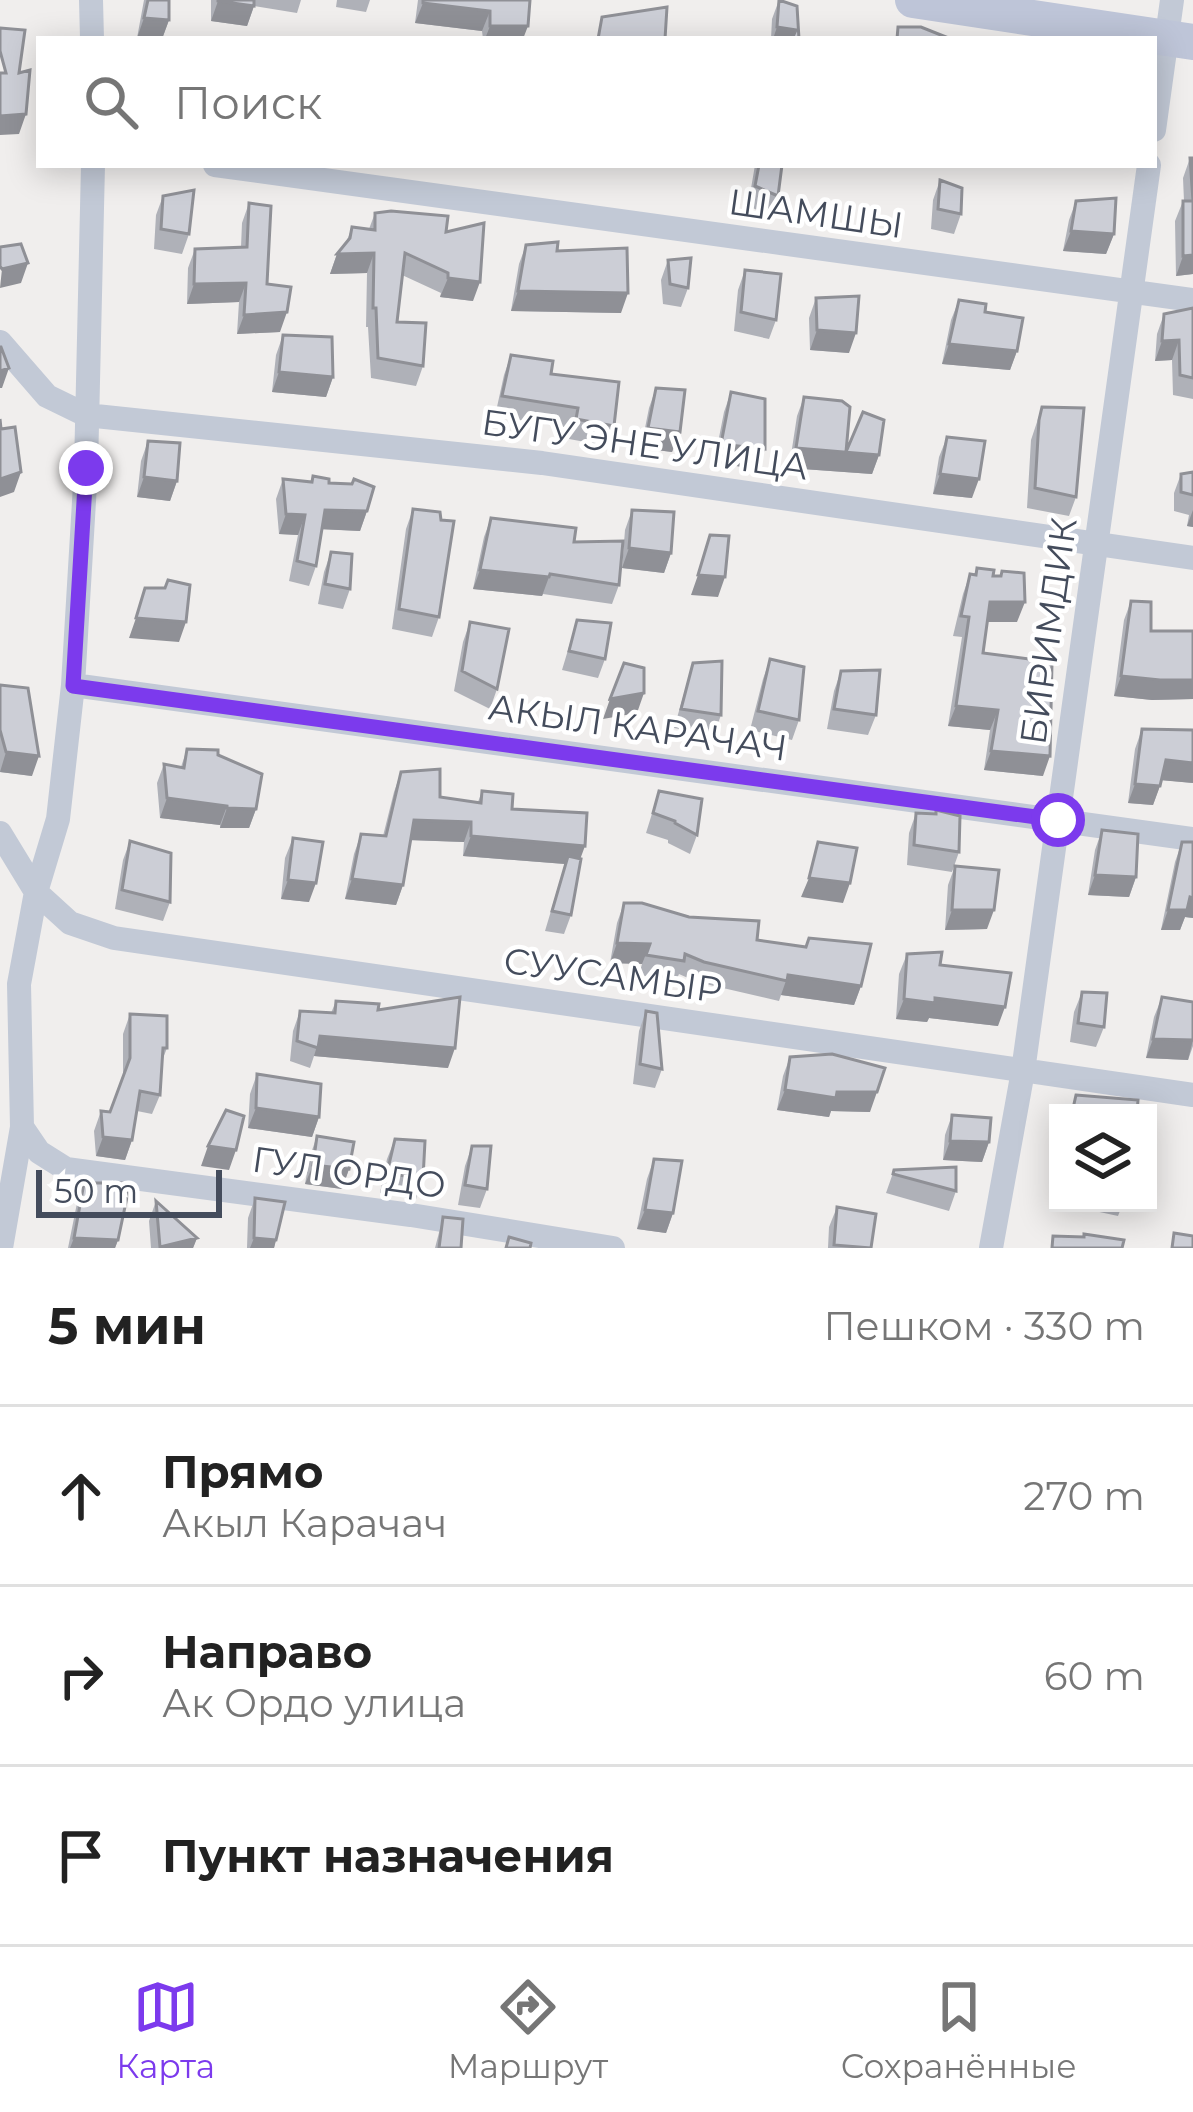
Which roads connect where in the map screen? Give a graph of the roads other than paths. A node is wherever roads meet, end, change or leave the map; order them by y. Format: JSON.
{"nodes":[{"id":1,"x":91,"y":0,"type":"edge"},
{"id":2,"x":913,"y":0,"type":"edge"},
{"id":3,"x":1172,"y":0,"type":"edge"},
{"id":4,"x":92,"y":36,"type":"edge"},
{"id":5,"x":1153,"y":36,"type":"edge"},
{"id":6,"x":1180,"y":40,"type":"edge"},
{"id":7,"x":1157,"y":120,"type":"edge"},
{"id":8,"x":92,"y":168,"type":"edge"},
{"id":9,"x":236,"y":168,"type":"edge"},
{"id":10,"x":1149,"y":168,"type":"edge"},
{"id":11,"x":1132,"y":293,"type":"junction"},
{"id":12,"x":1193,"y":301,"type":"edge"},
{"id":13,"x":0,"y":341,"type":"edge"},
{"id":14,"x":86,"y":415,"type":"junction"},
{"id":15,"x":1096,"y":545,"type":"junction"},
{"id":16,"x":1193,"y":558,"type":"edge"},
{"id":17,"x":73,"y":686,"type":"junction"},
{"id":18,"x":1058,"y":820,"type":"junction"},
{"id":19,"x":0,"y":833,"type":"edge"},
{"id":20,"x":1193,"y":839,"type":"edge"},
{"id":21,"x":36,"y":892,"type":"junction"},
{"id":22,"x":1023,"y":1071,"type":"junction"},
{"id":23,"x":1193,"y":1095,"type":"edge"},
{"id":24,"x":22,"y":1127,"type":"junction"},
{"id":25,"x":1,"y":1248,"type":"edge"},
{"id":26,"x":613,"y":1248,"type":"edge"},
{"id":27,"x":991,"y":1248,"type":"edge"}],
"edges":[{"from":1,"to":4,"type":"street"},
{"from":2,"to":5,"type":"street"},
{"from":3,"to":6,"type":"street"},
{"from":6,"to":7,"type":"street"},
{"from":8,"to":14,"type":"street"},
{"from":9,"to":11,"type":"street","name":"ШАМШЫ"},
{"from":10,"to":11,"type":"street","name":"БИРИМДИК"},
{"from":11,"to":12,"type":"street","name":"ШАМШЫ"},
{"from":11,"to":15,"type":"street","name":"БИРИМДИК"},
{"from":13,"to":14,"type":"street"},
{"from":14,"to":15,"type":"street","name":"БУГУ ЭНЕ УЛИЦА"},
{"from":14,"to":17,"type":"street"},
{"from":15,"to":16,"type":"street","name":"БУГУ ЭНЕ УЛИЦА"},
{"from":15,"to":18,"type":"street","name":"БИРИМДИК"},
{"from":17,"to":18,"type":"street","name":"АКЫЛ КАРАЧАЧ"},
{"from":17,"to":21,"type":"street"},
{"from":18,"to":20,"type":"street","name":"АКЫЛ КАРАЧАЧ"},
{"from":18,"to":22,"type":"street","name":"БИРИМДИК"},
{"from":19,"to":21,"type":"street"},
{"from":21,"to":22,"type":"street","name":"СУУСАМЫР"},
{"from":21,"to":24,"type":"street"},
{"from":22,"to":23,"type":"street","name":"СУУСАМЫР"},
{"from":22,"to":27,"type":"street","name":"БИРИМДИК"},
{"from":24,"to":25,"type":"street"},
{"from":24,"to":26,"type":"street","name":"ГУЛ ОРДО"}]}
